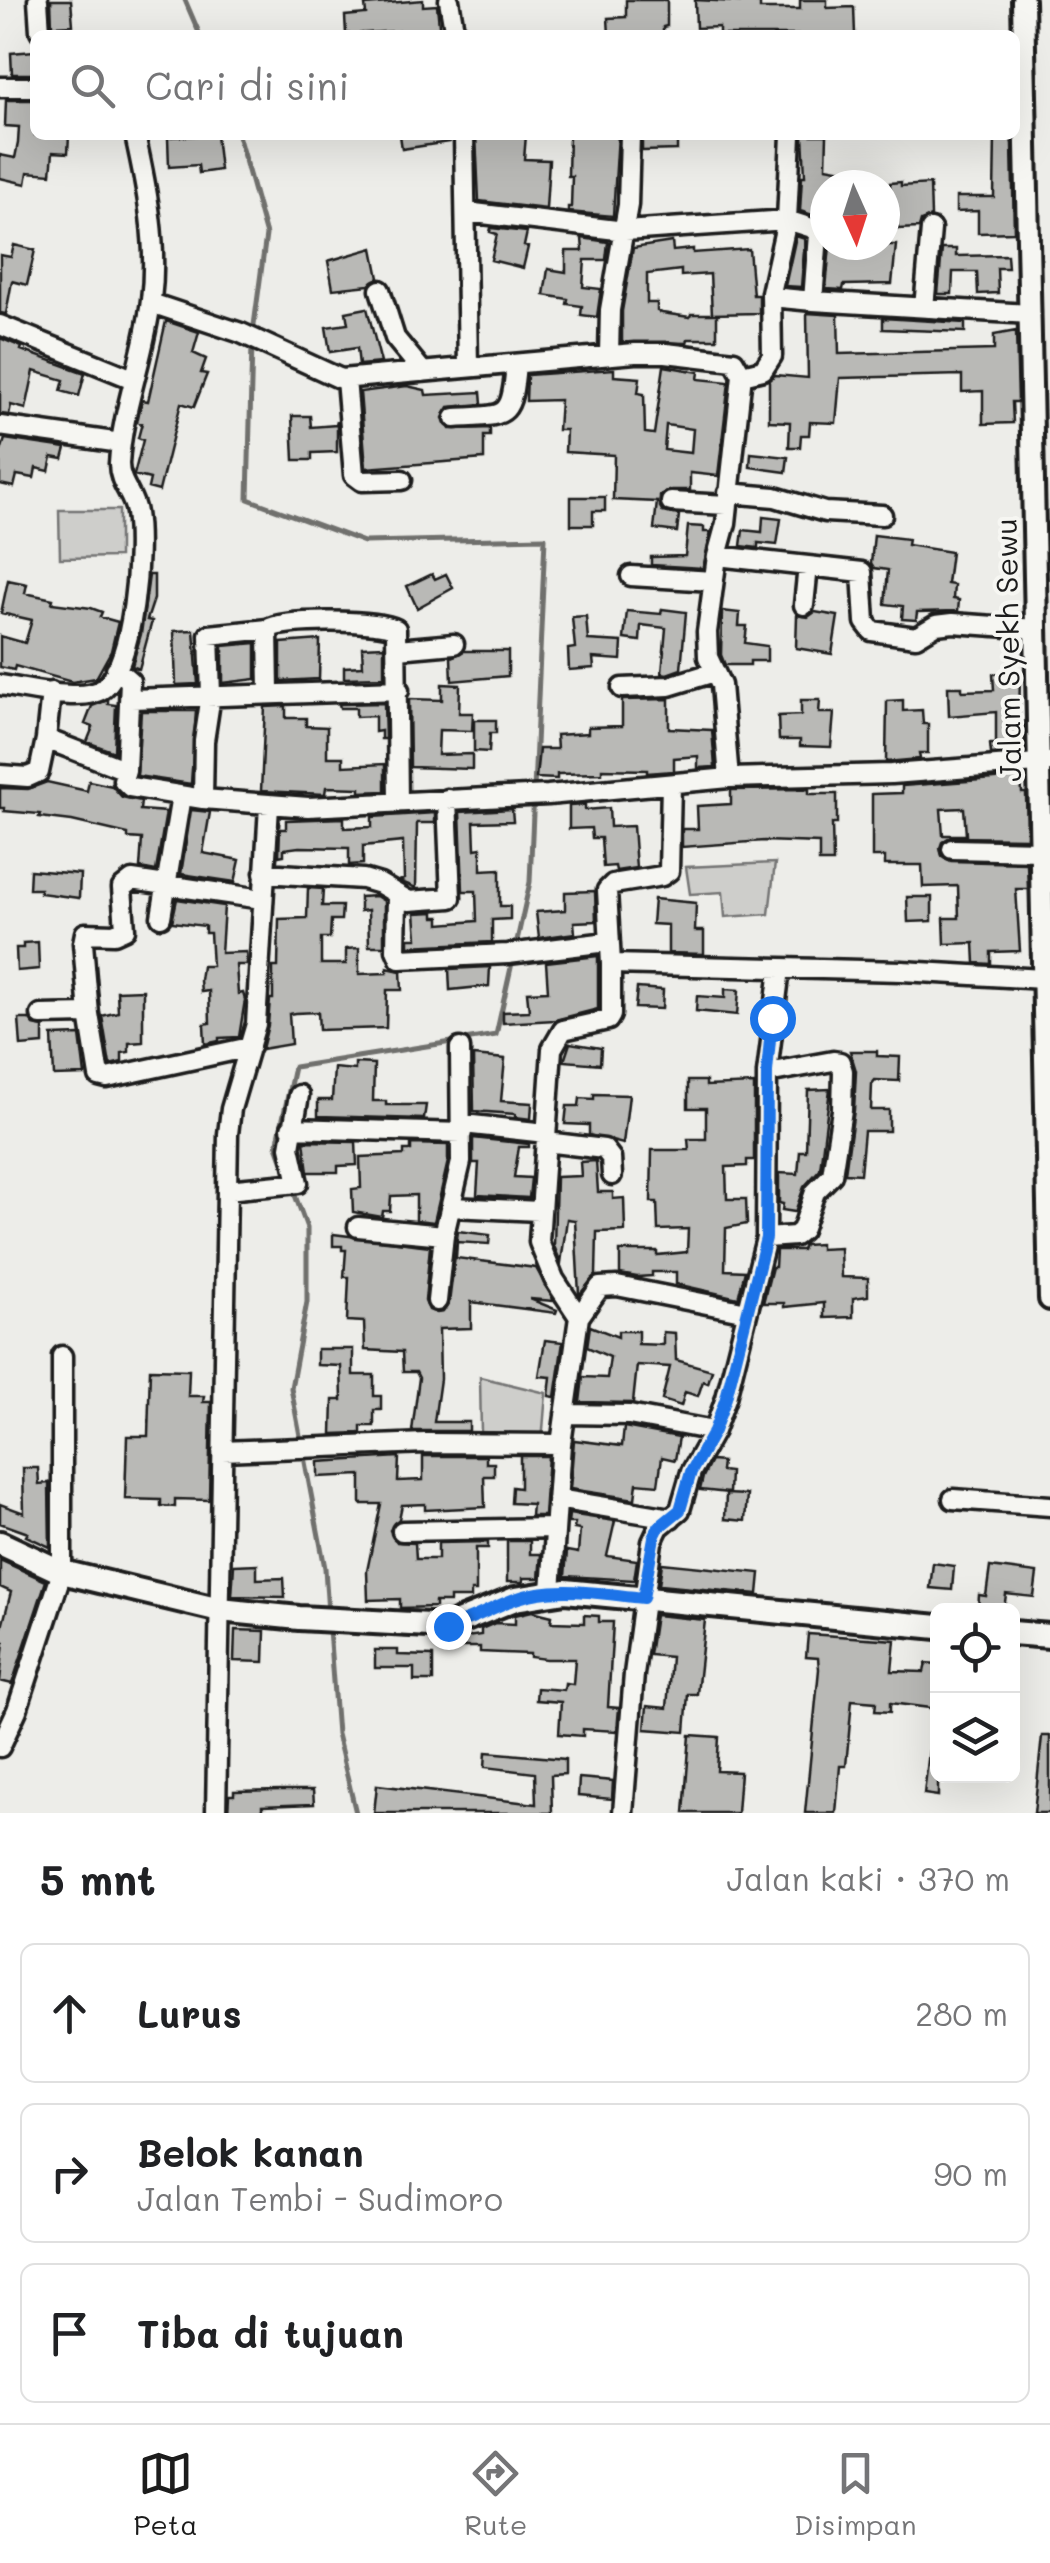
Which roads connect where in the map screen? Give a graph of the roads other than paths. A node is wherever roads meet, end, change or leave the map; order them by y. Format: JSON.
{"nodes":[{"id":1,"x":38,"y":0,"type":"edge"},
{"id":2,"x":449,"y":0,"type":"edge"},
{"id":3,"x":1023,"y":0,"type":"edge"},
{"id":4,"x":40,"y":30,"type":"edge"},
{"id":5,"x":453,"y":30,"type":"edge"},
{"id":6,"x":1020,"y":48,"type":"edge"},
{"id":7,"x":30,"y":87,"type":"edge"},
{"id":8,"x":0,"y":88,"type":"edge"},
{"id":9,"x":135,"y":140,"type":"edge"},
{"id":10,"x":464,"y":140,"type":"edge"},
{"id":11,"x":630,"y":140,"type":"edge"},
{"id":12,"x":791,"y":140,"type":"edge"},
{"id":13,"x":466,"y":212,"type":"junction"},
{"id":14,"x":786,"y":220,"type":"junction"},
{"id":15,"x":932,"y":229,"type":"dead end"},
{"id":16,"x":625,"y":231,"type":"junction"},
{"id":17,"x":380,"y":290,"type":"dead end"},
{"id":18,"x":771,"y":297,"type":"junction"},
{"id":19,"x":812,"y":301,"type":"junction"},
{"id":20,"x":151,"y":303,"type":"junction"},
{"id":21,"x":924,"y":308,"type":"junction"},
{"id":22,"x":1030,"y":314,"type":"junction"},
{"id":23,"x":0,"y":325,"type":"edge"},
{"id":24,"x":609,"y":354,"type":"junction"},
{"id":25,"x":516,"y":364,"type":"junction"},
{"id":26,"x":468,"y":368,"type":"junction"},
{"id":27,"x":423,"y":372,"type":"junction"},
{"id":28,"x":742,"y":375,"type":"junction"},
{"id":29,"x":134,"y":379,"type":"junction"},
{"id":30,"x":346,"y":379,"type":"junction"},
{"id":31,"x":454,"y":418,"type":"dead end"},
{"id":32,"x":0,"y":426,"type":"edge"},
{"id":33,"x":122,"y":443,"type":"junction"},
{"id":34,"x":402,"y":480,"type":"dead end"},
{"id":35,"x":728,"y":499,"type":"junction"},
{"id":36,"x":671,"y":502,"type":"dead end"},
{"id":37,"x":882,"y":516,"type":"dead end"},
{"id":38,"x":717,"y":556,"type":"junction"},
{"id":39,"x":808,"y":566,"type":"junction"},
{"id":40,"x":630,"y":576,"type":"dead end"},
{"id":41,"x":713,"y":581,"type":"junction"},
{"id":42,"x":804,"y":605,"type":"dead end"},
{"id":43,"x":268,"y":629,"type":"junction"},
{"id":44,"x":1036,"y":630,"type":"junction"},
{"id":45,"x":454,"y":644,"type":"dead end"},
{"id":46,"x":398,"y":649,"type":"junction"},
{"id":47,"x":116,"y":668,"type":"junction"},
{"id":48,"x":715,"y":672,"type":"junction"},
{"id":49,"x":0,"y":685,"type":"edge"},
{"id":50,"x":622,"y":688,"type":"dead end"},
{"id":51,"x":398,"y":690,"type":"junction"},
{"id":52,"x":51,"y":692,"type":"junction"},
{"id":53,"x":270,"y":692,"type":"junction"},
{"id":54,"x":210,"y":695,"type":"junction"},
{"id":55,"x":131,"y":699,"type":"junction"},
{"id":56,"x":46,"y":739,"type":"junction"},
{"id":57,"x":1044,"y":763,"type":"edge"},
{"id":58,"x":126,"y":770,"type":"junction"},
{"id":59,"x":0,"y":775,"type":"edge"},
{"id":60,"x":729,"y":778,"type":"junction"},
{"id":61,"x":671,"y":784,"type":"junction"},
{"id":62,"x":181,"y":796,"type":"junction"},
{"id":63,"x":203,"y":799,"type":"junction"},
{"id":64,"x":447,"y":800,"type":"junction"},
{"id":65,"x":398,"y":802,"type":"junction"},
{"id":66,"x":269,"y":806,"type":"junction"},
{"id":67,"x":952,"y":849,"type":"dead end"},
{"id":68,"x":1041,"y":851,"type":"junction"},
{"id":69,"x":264,"y":873,"type":"junction"},
{"id":70,"x":166,"y":884,"type":"junction"},
{"id":71,"x":397,"y":896,"type":"junction"},
{"id":72,"x":262,"y":900,"type":"junction"},
{"id":73,"x":162,"y":917,"type":"dead end"},
{"id":74,"x":608,"y":942,"type":"junction"},
{"id":75,"x":611,"y":964,"type":"junction"},
{"id":76,"x":780,"y":969,"type":"junction"},
{"id":77,"x":1044,"y":978,"type":"junction"},
{"id":78,"x":89,"y":1014,"type":"junction"},
{"id":79,"x":41,"y":1016,"type":"dead end"},
{"id":80,"x":250,"y":1046,"type":"junction"},
{"id":81,"x":460,"y":1048,"type":"dead end"},
{"id":82,"x":767,"y":1072,"type":"junction"},
{"id":83,"x":299,"y":1095,"type":"dead end"},
{"id":84,"x":291,"y":1128,"type":"junction"},
{"id":85,"x":462,"y":1128,"type":"junction"},
{"id":86,"x":546,"y":1138,"type":"junction"},
{"id":87,"x":612,"y":1175,"type":"dead end"},
{"id":88,"x":227,"y":1190,"type":"junction"},
{"id":89,"x":452,"y":1207,"type":"junction"},
{"id":90,"x":539,"y":1211,"type":"junction"},
{"id":91,"x":358,"y":1227,"type":"dead end"},
{"id":92,"x":444,"y":1236,"type":"junction"},
{"id":93,"x":766,"y":1238,"type":"junction"},
{"id":94,"x":1050,"y":1298,"type":"edge"},
{"id":95,"x":437,"y":1302,"type":"dead end"},
{"id":96,"x":747,"y":1312,"type":"junction"},
{"id":97,"x":579,"y":1317,"type":"junction"},
{"id":98,"x":62,"y":1356,"type":"dead end"},
{"id":99,"x":565,"y":1414,"type":"junction"},
{"id":100,"x":714,"y":1431,"type":"junction"},
{"id":101,"x":561,"y":1444,"type":"junction"},
{"id":102,"x":222,"y":1451,"type":"junction"},
{"id":103,"x":557,"y":1499,"type":"junction"},
{"id":104,"x":952,"y":1499,"type":"dead end"},
{"id":105,"x":1050,"y":1506,"type":"edge"},
{"id":106,"x":671,"y":1518,"type":"junction"},
{"id":107,"x":554,"y":1528,"type":"junction"},
{"id":108,"x":402,"y":1530,"type":"dead end"},
{"id":109,"x":0,"y":1543,"type":"edge"},
{"id":110,"x":62,"y":1572,"type":"junction"},
{"id":111,"x":551,"y":1591,"type":"junction"},
{"id":112,"x":643,"y":1598,"type":"junction"},
{"id":113,"x":220,"y":1610,"type":"junction"},
{"id":114,"x":930,"y":1626,"type":"edge"},
{"id":115,"x":1020,"y":1634,"type":"edge"},
{"id":116,"x":1050,"y":1636,"type":"edge"},
{"id":117,"x":0,"y":1746,"type":"edge"},
{"id":118,"x":216,"y":1813,"type":"edge"},
{"id":119,"x":623,"y":1813,"type":"edge"}],
"edges":[{"from":1,"to":4,"type":"street"},
{"from":2,"to":5,"type":"street"},
{"from":3,"to":6,"type":"street","name":"Jalam Syekh Sewu"},
{"from":6,"to":22,"type":"street","name":"Jalam Syekh Sewu"},
{"from":7,"to":8,"type":"street"},
{"from":9,"to":20,"type":"street"},
{"from":10,"to":13,"type":"street"},
{"from":11,"to":16,"type":"street"},
{"from":12,"to":14,"type":"street"},
{"from":13,"to":16,"type":"street"},
{"from":13,"to":26,"type":"street"},
{"from":14,"to":16,"type":"street"},
{"from":14,"to":18,"type":"street"},
{"from":14,"to":19,"type":"street"},
{"from":15,"to":21,"type":"street"},
{"from":16,"to":24,"type":"street"},
{"from":17,"to":27,"type":"street"},
{"from":18,"to":19,"type":"street"},
{"from":18,"to":28,"type":"street"},
{"from":19,"to":21,"type":"street"},
{"from":20,"to":29,"type":"street"},
{"from":20,"to":30,"type":"street"},
{"from":21,"to":22,"type":"street"},
{"from":22,"to":44,"type":"street","name":"Jalam Syekh Sewu"},
{"from":23,"to":29,"type":"street"},
{"from":24,"to":25,"type":"street"},
{"from":24,"to":28,"type":"street"},
{"from":25,"to":26,"type":"street"},
{"from":25,"to":31,"type":"street"},
{"from":26,"to":27,"type":"street"},
{"from":27,"to":30,"type":"street"},
{"from":28,"to":35,"type":"street"},
{"from":29,"to":33,"type":"street"},
{"from":30,"to":34,"type":"street"},
{"from":32,"to":33,"type":"street"},
{"from":33,"to":47,"type":"street"},
{"from":35,"to":36,"type":"street"},
{"from":35,"to":37,"type":"street"},
{"from":35,"to":38,"type":"street"},
{"from":38,"to":39,"type":"street"},
{"from":38,"to":41,"type":"street"},
{"from":39,"to":42,"type":"street"},
{"from":39,"to":44,"type":"street"},
{"from":40,"to":41,"type":"street"},
{"from":41,"to":48,"type":"street"},
{"from":43,"to":46,"type":"street"},
{"from":43,"to":53,"type":"street"},
{"from":43,"to":54,"type":"street"},
{"from":44,"to":57,"type":"street","name":"Jalam Syekh Sewu"},
{"from":45,"to":46,"type":"street"},
{"from":46,"to":51,"type":"street"},
{"from":47,"to":52,"type":"street"},
{"from":47,"to":55,"type":"street"},
{"from":48,"to":50,"type":"street"},
{"from":48,"to":60,"type":"street"},
{"from":49,"to":52,"type":"street"},
{"from":51,"to":53,"type":"street"},
{"from":51,"to":65,"type":"street"},
{"from":52,"to":56,"type":"street"},
{"from":53,"to":54,"type":"street"},
{"from":54,"to":55,"type":"street"},
{"from":54,"to":63,"type":"street"},
{"from":55,"to":58,"type":"street"},
{"from":56,"to":58,"type":"street"},
{"from":56,"to":59,"type":"street"},
{"from":57,"to":60,"type":"street"},
{"from":57,"to":68,"type":"street","name":"Jalam Syekh Sewu"},
{"from":58,"to":62,"type":"street"},
{"from":60,"to":61,"type":"street"},
{"from":61,"to":64,"type":"street"},
{"from":61,"to":74,"type":"street"},
{"from":62,"to":63,"type":"street"},
{"from":62,"to":70,"type":"street"},
{"from":63,"to":66,"type":"street"},
{"from":64,"to":65,"type":"street"},
{"from":64,"to":71,"type":"street"},
{"from":65,"to":66,"type":"street"},
{"from":66,"to":69,"type":"street"},
{"from":67,"to":68,"type":"street"},
{"from":68,"to":77,"type":"street","name":"Jalam Syekh Sewu"},
{"from":69,"to":71,"type":"street"},
{"from":69,"to":72,"type":"street"},
{"from":70,"to":72,"type":"street"},
{"from":70,"to":73,"type":"street"},
{"from":70,"to":78,"type":"street"},
{"from":71,"to":74,"type":"street"},
{"from":72,"to":80,"type":"street"},
{"from":74,"to":75,"type":"street"},
{"from":75,"to":76,"type":"street"},
{"from":75,"to":86,"type":"street"},
{"from":76,"to":77,"type":"street"},
{"from":76,"to":82,"type":"street"},
{"from":77,"to":94,"type":"street","name":"Jalam Syekh Sewu"},
{"from":78,"to":79,"type":"street"},
{"from":78,"to":80,"type":"street"},
{"from":80,"to":88,"type":"street"},
{"from":81,"to":85,"type":"street"},
{"from":82,"to":93,"type":"street"},
{"from":82,"to":93,"type":"street"},
{"from":83,"to":84,"type":"street"},
{"from":84,"to":85,"type":"street"},
{"from":84,"to":88,"type":"street"},
{"from":85,"to":86,"type":"street"},
{"from":85,"to":89,"type":"street"},
{"from":86,"to":87,"type":"street"},
{"from":86,"to":90,"type":"street"},
{"from":88,"to":102,"type":"street"},
{"from":89,"to":90,"type":"street"},
{"from":89,"to":92,"type":"street"},
{"from":90,"to":97,"type":"street"},
{"from":91,"to":92,"type":"street"},
{"from":92,"to":95,"type":"street"},
{"from":93,"to":96,"type":"street"},
{"from":96,"to":97,"type":"street"},
{"from":96,"to":100,"type":"street"},
{"from":97,"to":99,"type":"street"},
{"from":98,"to":110,"type":"street"},
{"from":99,"to":100,"type":"street"},
{"from":99,"to":101,"type":"street"},
{"from":100,"to":106,"type":"street"},
{"from":101,"to":102,"type":"street"},
{"from":101,"to":103,"type":"street"},
{"from":102,"to":113,"type":"street"},
{"from":103,"to":106,"type":"street"},
{"from":103,"to":107,"type":"street"},
{"from":104,"to":105,"type":"street"},
{"from":106,"to":112,"type":"street"},
{"from":107,"to":108,"type":"street"},
{"from":107,"to":111,"type":"street"},
{"from":109,"to":110,"type":"main road"},
{"from":110,"to":113,"type":"main road"},
{"from":110,"to":117,"type":"street"},
{"from":111,"to":112,"type":"main road"},
{"from":111,"to":113,"type":"main road"},
{"from":112,"to":114,"type":"main road"},
{"from":112,"to":119,"type":"street"},
{"from":113,"to":118,"type":"street"},
{"from":115,"to":116,"type":"main road"}]}
